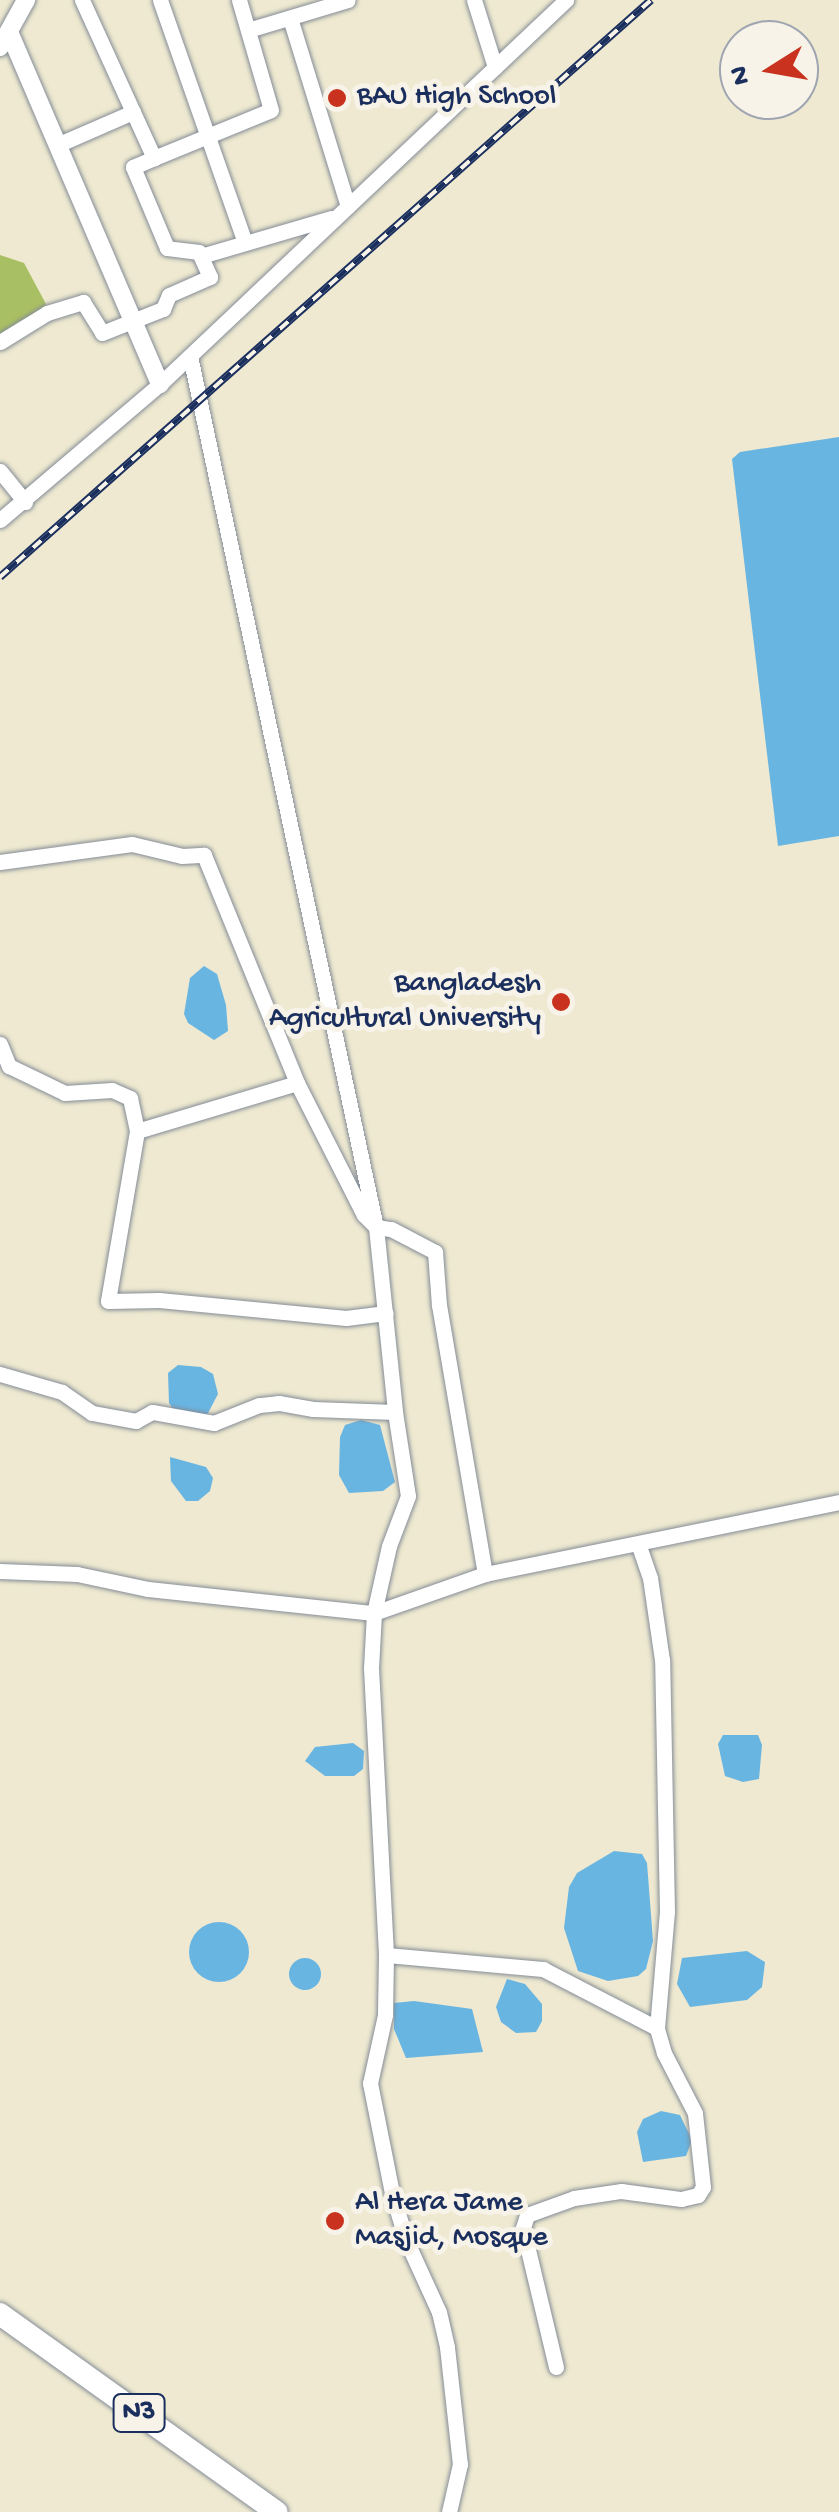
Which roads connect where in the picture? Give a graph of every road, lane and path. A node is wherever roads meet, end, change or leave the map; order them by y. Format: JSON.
{"nodes":[{"id":1,"x":26,"y":0,"type":"edge"},
{"id":2,"x":82,"y":0,"type":"edge"},
{"id":3,"x":160,"y":0,"type":"edge"},
{"id":4,"x":238,"y":0,"type":"edge"},
{"id":5,"x":348,"y":0,"type":"edge"},
{"id":6,"x":474,"y":0,"type":"edge"},
{"id":7,"x":540,"y":0,"type":"edge"},
{"id":8,"x":566,"y":0,"type":"edge"},
{"id":9,"x":312,"y":5,"type":"edge"},
{"id":10,"x":290,"y":18,"type":"junction"},
{"id":11,"x":546,"y":19,"type":"junction"},
{"id":12,"x":248,"y":30,"type":"junction"},
{"id":13,"x":5,"y":40,"type":"edge"},
{"id":14,"x":495,"y":67,"type":"junction"},
{"id":15,"x":133,"y":112,"type":"junction"},
{"id":16,"x":208,"y":136,"type":"junction"},
{"id":17,"x":58,"y":145,"type":"junction"},
{"id":18,"x":154,"y":158,"type":"junction"},
{"id":19,"x":343,"y":211,"type":"junction"},
{"id":20,"x":245,"y":243,"type":"junction"},
{"id":21,"x":201,"y":256,"type":"junction"},
{"id":22,"x":132,"y":320,"type":"junction"},
{"id":23,"x":0,"y":342,"type":"edge"},
{"id":24,"x":190,"y":356,"type":"junction"},
{"id":25,"x":160,"y":384,"type":"junction"},
{"id":26,"x":0,"y":471,"type":"edge"},
{"id":27,"x":25,"y":502,"type":"junction"},
{"id":28,"x":0,"y":520,"type":"edge"},
{"id":29,"x":0,"y":862,"type":"edge"},
{"id":30,"x":0,"y":1044,"type":"edge"},
{"id":31,"x":297,"y":1082,"type":"junction"},
{"id":32,"x":136,"y":1130,"type":"junction"},
{"id":33,"x":376,"y":1228,"type":"junction"},
{"id":34,"x":386,"y":1313,"type":"junction"},
{"id":35,"x":0,"y":1374,"type":"edge"},
{"id":36,"x":395,"y":1412,"type":"junction"},
{"id":37,"x":839,"y":1502,"type":"edge"},
{"id":38,"x":638,"y":1544,"type":"junction"},
{"id":39,"x":0,"y":1570,"type":"edge"},
{"id":40,"x":485,"y":1574,"type":"junction"},
{"id":41,"x":374,"y":1613,"type":"junction"},
{"id":42,"x":386,"y":1956,"type":"junction"},
{"id":43,"x":657,"y":2028,"type":"junction"},
{"id":44,"x":0,"y":2314,"type":"edge"},
{"id":45,"x":556,"y":2367,"type":"dead end"},
{"id":46,"x":277,"y":2512,"type":"edge"},
{"id":47,"x":449,"y":2512,"type":"edge"}],
"edges":[{"from":1,"to":13,"type":"main road"},
{"from":2,"to":15,"type":"street"},
{"from":3,"to":16,"type":"street"},
{"from":4,"to":12,"type":"street"},
{"from":5,"to":9,"type":"street"},
{"from":6,"to":14,"type":"street"},
{"from":7,"to":11,"type":"street"},
{"from":8,"to":11,"type":"street"},
{"from":9,"to":10,"type":"street"},
{"from":10,"to":12,"type":"street"},
{"from":10,"to":19,"type":"street"},
{"from":11,"to":14,"type":"street"},
{"from":12,"to":16,"type":"street"},
{"from":13,"to":17,"type":"main road"},
{"from":14,"to":19,"type":"street"},
{"from":15,"to":17,"type":"street"},
{"from":15,"to":18,"type":"street"},
{"from":16,"to":18,"type":"street"},
{"from":16,"to":20,"type":"street"},
{"from":17,"to":22,"type":"main road"},
{"from":18,"to":21,"type":"street"},
{"from":19,"to":20,"type":"street"},
{"from":19,"to":24,"type":"street"},
{"from":20,"to":21,"type":"street"},
{"from":21,"to":22,"type":"street"},
{"from":22,"to":23,"type":"street"},
{"from":22,"to":25,"type":"main road"},
{"from":24,"to":25,"type":"street"},
{"from":24,"to":33,"type":"street"},
{"from":25,"to":27,"type":"street"},
{"from":26,"to":27,"type":"street"},
{"from":27,"to":28,"type":"street"},
{"from":29,"to":31,"type":"street"},
{"from":30,"to":32,"type":"street"},
{"from":31,"to":32,"type":"street"},
{"from":31,"to":33,"type":"street"},
{"from":32,"to":34,"type":"street"},
{"from":33,"to":34,"type":"street"},
{"from":33,"to":40,"type":"street"},
{"from":34,"to":36,"type":"street"},
{"from":35,"to":36,"type":"street"},
{"from":36,"to":41,"type":"street"},
{"from":37,"to":38,"type":"street"},
{"from":38,"to":40,"type":"street"},
{"from":38,"to":43,"type":"street"},
{"from":39,"to":41,"type":"street"},
{"from":40,"to":41,"type":"street"},
{"from":41,"to":42,"type":"street"},
{"from":42,"to":43,"type":"street"},
{"from":42,"to":47,"type":"street"},
{"from":43,"to":45,"type":"street"},
{"from":44,"to":46,"type":"highway","number":"N3"}]}
